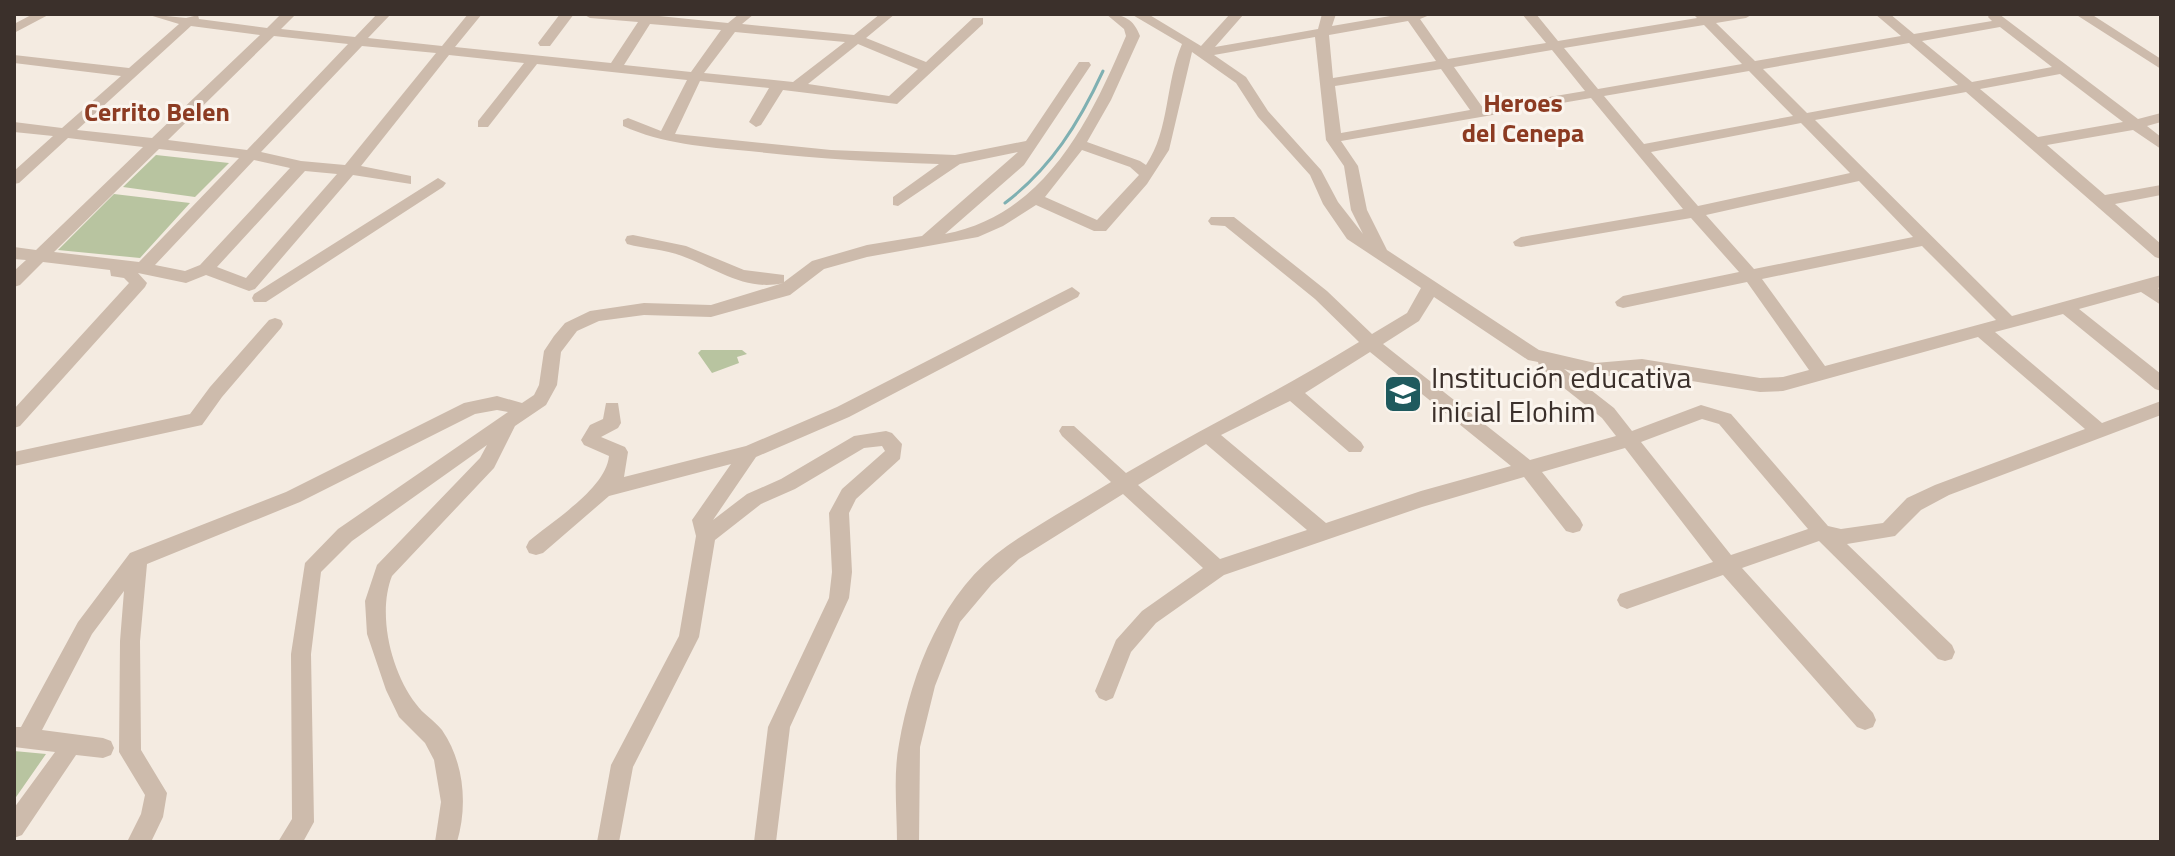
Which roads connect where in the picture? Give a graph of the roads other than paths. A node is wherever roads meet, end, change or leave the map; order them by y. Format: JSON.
{"nodes":[{"id":1,"x":43,"y":14,"type":"edge"},
{"id":2,"x":153,"y":14,"type":"edge"},
{"id":3,"x":289,"y":14,"type":"edge"},
{"id":4,"x":384,"y":14,"type":"edge"},
{"id":5,"x":475,"y":14,"type":"edge"},
{"id":6,"x":567,"y":14,"type":"edge"},
{"id":7,"x":590,"y":14,"type":"edge"},
{"id":8,"x":747,"y":14,"type":"edge"},
{"id":9,"x":888,"y":14,"type":"edge"},
{"id":10,"x":1113,"y":14,"type":"edge"},
{"id":11,"x":1237,"y":14,"type":"edge"},
{"id":12,"x":1329,"y":14,"type":"edge"},
{"id":13,"x":1529,"y":14,"type":"edge"},
{"id":14,"x":1746,"y":14,"type":"edge"},
{"id":15,"x":1882,"y":14,"type":"edge"},
{"id":16,"x":2082,"y":14,"type":"edge"},
{"id":17,"x":1415,"y":15,"type":"edge"},
{"id":18,"x":1149,"y":16,"type":"edge"},
{"id":19,"x":650,"y":17,"type":"edge"},
{"id":20,"x":1703,"y":17,"type":"edge"},
{"id":21,"x":193,"y":18,"type":"edge"},
{"id":22,"x":1997,"y":18,"type":"edge"},
{"id":23,"x":978,"y":21,"type":"dead end"},
{"id":24,"x":726,"y":28,"type":"junction"},
{"id":25,"x":14,"y":29,"type":"edge"},
{"id":26,"x":1324,"y":30,"type":"junction"},
{"id":27,"x":270,"y":32,"type":"junction"},
{"id":28,"x":857,"y":39,"type":"junction"},
{"id":29,"x":1912,"y":39,"type":"junction"},
{"id":30,"x":357,"y":42,"type":"junction"},
{"id":31,"x":545,"y":43,"type":"dead end"},
{"id":32,"x":1189,"y":43,"type":"junction"},
{"id":33,"x":2161,"y":45,"type":"edge"},
{"id":34,"x":1553,"y":46,"type":"junction"},
{"id":35,"x":444,"y":51,"type":"junction"},
{"id":36,"x":2140,"y":52,"type":"junction"},
{"id":37,"x":1202,"y":53,"type":"junction"},
{"id":38,"x":14,"y":59,"type":"edge"},
{"id":39,"x":532,"y":61,"type":"junction"},
{"id":40,"x":1444,"y":64,"type":"junction"},
{"id":41,"x":1084,"y":65,"type":"dead end"},
{"id":42,"x":2161,"y":65,"type":"edge"},
{"id":43,"x":1751,"y":66,"type":"junction"},
{"id":44,"x":928,"y":68,"type":"junction"},
{"id":45,"x":614,"y":69,"type":"junction"},
{"id":46,"x":2063,"y":69,"type":"junction"},
{"id":47,"x":133,"y":73,"type":"junction"},
{"id":48,"x":697,"y":77,"type":"junction"},
{"id":49,"x":1329,"y":83,"type":"junction"},
{"id":50,"x":778,"y":86,"type":"junction"},
{"id":51,"x":796,"y":87,"type":"junction"},
{"id":52,"x":1969,"y":87,"type":"junction"},
{"id":53,"x":1594,"y":94,"type":"junction"},
{"id":54,"x":1480,"y":114,"type":"junction"},
{"id":55,"x":2161,"y":117,"type":"edge"},
{"id":56,"x":1803,"y":118,"type":"junction"},
{"id":57,"x":756,"y":122,"type":"dead end"},
{"id":58,"x":628,"y":123,"type":"dead end"},
{"id":59,"x":483,"y":124,"type":"dead end"},
{"id":60,"x":2134,"y":125,"type":"junction"},
{"id":61,"x":14,"y":127,"type":"edge"},
{"id":62,"x":64,"y":134,"type":"junction"},
{"id":63,"x":666,"y":137,"type":"junction"},
{"id":64,"x":1343,"y":137,"type":"dead end"},
{"id":65,"x":2035,"y":142,"type":"junction"},
{"id":66,"x":152,"y":144,"type":"junction"},
{"id":67,"x":1078,"y":144,"type":"junction"},
{"id":68,"x":2161,"y":144,"type":"edge"},
{"id":69,"x":1030,"y":145,"type":"junction"},
{"id":70,"x":1640,"y":149,"type":"junction"},
{"id":71,"x":253,"y":155,"type":"junction"},
{"id":72,"x":955,"y":160,"type":"junction"},
{"id":73,"x":301,"y":166,"type":"junction"},
{"id":74,"x":349,"y":170,"type":"junction"},
{"id":75,"x":1147,"y":174,"type":"junction"},
{"id":76,"x":1861,"y":176,"type":"junction"},
{"id":77,"x":14,"y":179,"type":"edge"},
{"id":78,"x":406,"y":180,"type":"dead end"},
{"id":79,"x":438,"y":183,"type":"dead end"},
{"id":80,"x":2161,"y":190,"type":"edge"},
{"id":81,"x":1036,"y":199,"type":"junction"},
{"id":82,"x":898,"y":201,"type":"dead end"},
{"id":83,"x":2101,"y":201,"type":"junction"},
{"id":84,"x":1694,"y":212,"type":"junction"},
{"id":85,"x":1216,"y":221,"type":"dead end"},
{"id":86,"x":633,"y":240,"type":"dead end"},
{"id":87,"x":1925,"y":240,"type":"junction"},
{"id":88,"x":927,"y":241,"type":"junction"},
{"id":89,"x":1521,"y":242,"type":"dead end"},
{"id":90,"x":14,"y":253,"type":"edge"},
{"id":91,"x":2161,"y":253,"type":"edge"},
{"id":92,"x":1381,"y":255,"type":"junction"},
{"id":93,"x":39,"y":256,"type":"junction"},
{"id":94,"x":113,"y":265,"type":"junction"},
{"id":95,"x":143,"y":268,"type":"junction"},
{"id":96,"x":206,"y":269,"type":"junction"},
{"id":97,"x":1751,"y":276,"type":"junction"},
{"id":98,"x":778,"y":279,"type":"dead end"},
{"id":99,"x":14,"y":281,"type":"edge"},
{"id":100,"x":2161,"y":281,"type":"edge"},
{"id":101,"x":1430,"y":285,"type":"junction"},
{"id":102,"x":2144,"y":286,"type":"junction"},
{"id":103,"x":1072,"y":293,"type":"dead end"},
{"id":104,"x":260,"y":298,"type":"dead end"},
{"id":105,"x":2161,"y":299,"type":"edge"},
{"id":106,"x":1623,"y":302,"type":"dead end"},
{"id":107,"x":2064,"y":306,"type":"junction"},
{"id":108,"x":2007,"y":321,"type":"junction"},
{"id":109,"x":275,"y":324,"type":"dead end"},
{"id":110,"x":1980,"y":329,"type":"junction"},
{"id":111,"x":1369,"y":342,"type":"junction"},
{"id":112,"x":1534,"y":355,"type":"junction"},
{"id":113,"x":1820,"y":373,"type":"junction"},
{"id":114,"x":2161,"y":384,"type":"edge"},
{"id":115,"x":1292,"y":392,"type":"junction"},
{"id":116,"x":612,"y":408,"type":"dead end"},
{"id":117,"x":2161,"y":408,"type":"edge"},
{"id":118,"x":516,"y":412,"type":"junction"},
{"id":119,"x":14,"y":421,"type":"edge"},
{"id":120,"x":1068,"y":431,"type":"dead end"},
{"id":121,"x":2101,"y":432,"type":"junction"},
{"id":122,"x":1207,"y":434,"type":"junction"},
{"id":123,"x":1628,"y":440,"type":"junction"},
{"id":124,"x":1355,"y":447,"type":"dead end"},
{"id":125,"x":750,"y":452,"type":"junction"},
{"id":126,"x":14,"y":459,"type":"edge"},
{"id":127,"x":1530,"y":471,"type":"junction"},
{"id":128,"x":1122,"y":485,"type":"junction"},
{"id":129,"x":603,"y":490,"type":"junction"},
{"id":130,"x":1573,"y":525,"type":"dead end"},
{"id":131,"x":1822,"y":532,"type":"junction"},
{"id":132,"x":1324,"y":533,"type":"junction"},
{"id":133,"x":706,"y":536,"type":"junction"},
{"id":134,"x":536,"y":547,"type":"dead end"},
{"id":135,"x":137,"y":559,"type":"junction"},
{"id":136,"x":1726,"y":564,"type":"junction"},
{"id":137,"x":1217,"y":569,"type":"junction"},
{"id":138,"x":1627,"y":600,"type":"dead end"},
{"id":139,"x":1945,"y":652,"type":"dead end"},
{"id":140,"x":1106,"y":691,"type":"dead end"},
{"id":141,"x":1865,"y":720,"type":"dead end"},
{"id":142,"x":20,"y":738,"type":"edge"},
{"id":143,"x":68,"y":744,"type":"junction"},
{"id":144,"x":103,"y":748,"type":"dead end"},
{"id":145,"x":14,"y":827,"type":"edge"},
{"id":146,"x":138,"y":842,"type":"edge"},
{"id":147,"x":289,"y":842,"type":"edge"},
{"id":148,"x":446,"y":842,"type":"edge"},
{"id":149,"x":608,"y":842,"type":"edge"},
{"id":150,"x":765,"y":842,"type":"edge"},
{"id":151,"x":908,"y":842,"type":"edge"}],
"edges":[{"from":1,"to":25,"type":"street"},
{"from":2,"to":21,"type":"street"},
{"from":3,"to":27,"type":"street"},
{"from":4,"to":30,"type":"street"},
{"from":5,"to":35,"type":"street"},
{"from":6,"to":31,"type":"street"},
{"from":7,"to":19,"type":"street"},
{"from":8,"to":24,"type":"street"},
{"from":9,"to":28,"type":"street"},
{"from":10,"to":67,"type":"street"},
{"from":11,"to":37,"type":"street"},
{"from":12,"to":26,"type":"street"},
{"from":13,"to":34,"type":"street"},
{"from":14,"to":20,"type":"street"},
{"from":15,"to":29,"type":"street"},
{"from":16,"to":36,"type":"street"},
{"from":17,"to":26,"type":"street"},
{"from":17,"to":40,"type":"street"},
{"from":18,"to":32,"type":"street"},
{"from":19,"to":24,"type":"street"},
{"from":19,"to":45,"type":"street"},
{"from":20,"to":34,"type":"street"},
{"from":20,"to":43,"type":"street"},
{"from":21,"to":27,"type":"street"},
{"from":21,"to":47,"type":"street"},
{"from":22,"to":29,"type":"street"},
{"from":22,"to":46,"type":"street"},
{"from":23,"to":44,"type":"street"},
{"from":24,"to":28,"type":"street"},
{"from":24,"to":48,"type":"street"},
{"from":26,"to":37,"type":"street"},
{"from":26,"to":49,"type":"street"},
{"from":27,"to":30,"type":"street"},
{"from":27,"to":66,"type":"street"},
{"from":28,"to":44,"type":"street"},
{"from":28,"to":51,"type":"street"},
{"from":29,"to":43,"type":"street"},
{"from":29,"to":52,"type":"street"},
{"from":30,"to":35,"type":"street"},
{"from":30,"to":71,"type":"street"},
{"from":32,"to":37,"type":"street"},
{"from":32,"to":75,"type":"street"},
{"from":33,"to":36,"type":"street"},
{"from":34,"to":40,"type":"street"},
{"from":34,"to":53,"type":"street"},
{"from":35,"to":39,"type":"street"},
{"from":35,"to":74,"type":"street"},
{"from":36,"to":42,"type":"street"},
{"from":37,"to":92,"type":"street"},
{"from":38,"to":47,"type":"street"},
{"from":39,"to":45,"type":"street"},
{"from":39,"to":59,"type":"street"},
{"from":40,"to":49,"type":"street"},
{"from":40,"to":54,"type":"street"},
{"from":41,"to":69,"type":"street"},
{"from":43,"to":53,"type":"street"},
{"from":43,"to":56,"type":"street"},
{"from":44,"to":51,"type":"street"},
{"from":45,"to":48,"type":"street"},
{"from":46,"to":52,"type":"street"},
{"from":46,"to":60,"type":"street"},
{"from":47,"to":62,"type":"street"},
{"from":48,"to":50,"type":"street"},
{"from":48,"to":63,"type":"street"},
{"from":49,"to":92,"type":"street"},
{"from":50,"to":51,"type":"street"},
{"from":50,"to":57,"type":"street"},
{"from":52,"to":56,"type":"street"},
{"from":52,"to":65,"type":"street"},
{"from":53,"to":54,"type":"street"},
{"from":53,"to":70,"type":"street"},
{"from":54,"to":64,"type":"street"},
{"from":55,"to":60,"type":"street"},
{"from":56,"to":70,"type":"street"},
{"from":56,"to":76,"type":"street"},
{"from":58,"to":63,"type":"street"},
{"from":60,"to":65,"type":"street"},
{"from":60,"to":68,"type":"street"},
{"from":61,"to":62,"type":"street"},
{"from":62,"to":66,"type":"street"},
{"from":62,"to":77,"type":"street"},
{"from":63,"to":72,"type":"street"},
{"from":65,"to":83,"type":"street"},
{"from":66,"to":71,"type":"street"},
{"from":66,"to":93,"type":"street"},
{"from":67,"to":75,"type":"street"},
{"from":67,"to":81,"type":"street"},
{"from":69,"to":72,"type":"street"},
{"from":69,"to":88,"type":"street"},
{"from":70,"to":84,"type":"street"},
{"from":71,"to":73,"type":"street"},
{"from":71,"to":95,"type":"street"},
{"from":72,"to":82,"type":"street"},
{"from":73,"to":74,"type":"street"},
{"from":73,"to":96,"type":"street"},
{"from":74,"to":78,"type":"street"},
{"from":74,"to":96,"type":"street"},
{"from":75,"to":81,"type":"street"},
{"from":76,"to":84,"type":"street"},
{"from":76,"to":87,"type":"street"},
{"from":79,"to":104,"type":"street"},
{"from":80,"to":83,"type":"street"},
{"from":81,"to":88,"type":"street"},
{"from":83,"to":91,"type":"street"},
{"from":84,"to":89,"type":"street"},
{"from":84,"to":97,"type":"street"},
{"from":85,"to":111,"type":"street"},
{"from":86,"to":98,"type":"street"},
{"from":87,"to":97,"type":"street"},
{"from":87,"to":108,"type":"street"},
{"from":88,"to":118,"type":"street"},
{"from":90,"to":93,"type":"street"},
{"from":92,"to":101,"type":"street"},
{"from":93,"to":94,"type":"street"},
{"from":93,"to":99,"type":"street"},
{"from":94,"to":95,"type":"street"},
{"from":94,"to":119,"type":"street"},
{"from":95,"to":96,"type":"street"},
{"from":97,"to":106,"type":"street"},
{"from":97,"to":113,"type":"street"},
{"from":100,"to":102,"type":"street"},
{"from":101,"to":111,"type":"street"},
{"from":101,"to":112,"type":"street"},
{"from":102,"to":105,"type":"street"},
{"from":102,"to":107,"type":"street"},
{"from":103,"to":125,"type":"street"},
{"from":107,"to":108,"type":"street"},
{"from":107,"to":114,"type":"street"},
{"from":108,"to":110,"type":"street"},
{"from":109,"to":126,"type":"street"},
{"from":110,"to":113,"type":"street"},
{"from":110,"to":121,"type":"street"},
{"from":111,"to":115,"type":"street"},
{"from":111,"to":127,"type":"street"},
{"from":112,"to":113,"type":"street"},
{"from":112,"to":123,"type":"street"},
{"from":115,"to":122,"type":"street"},
{"from":115,"to":124,"type":"street"},
{"from":116,"to":129,"type":"street"},
{"from":117,"to":121,"type":"street"},
{"from":118,"to":135,"type":"street"},
{"from":118,"to":147,"type":"street"},
{"from":118,"to":148,"type":"street"},
{"from":120,"to":128,"type":"street"},
{"from":121,"to":131,"type":"street"},
{"from":122,"to":128,"type":"street"},
{"from":122,"to":132,"type":"street"},
{"from":123,"to":127,"type":"street"},
{"from":123,"to":131,"type":"street"},
{"from":123,"to":136,"type":"street"},
{"from":125,"to":129,"type":"street"},
{"from":125,"to":133,"type":"street"},
{"from":127,"to":130,"type":"street"},
{"from":127,"to":132,"type":"street"},
{"from":128,"to":137,"type":"street"},
{"from":128,"to":151,"type":"street"},
{"from":129,"to":134,"type":"street"},
{"from":131,"to":136,"type":"street"},
{"from":131,"to":139,"type":"street"},
{"from":132,"to":137,"type":"street"},
{"from":133,"to":149,"type":"street"},
{"from":133,"to":150,"type":"street"},
{"from":135,"to":142,"type":"street"},
{"from":135,"to":146,"type":"street"},
{"from":136,"to":138,"type":"street"},
{"from":136,"to":141,"type":"street"},
{"from":137,"to":140,"type":"street"},
{"from":142,"to":143,"type":"street"},
{"from":143,"to":144,"type":"street"},
{"from":143,"to":145,"type":"street"}]}
